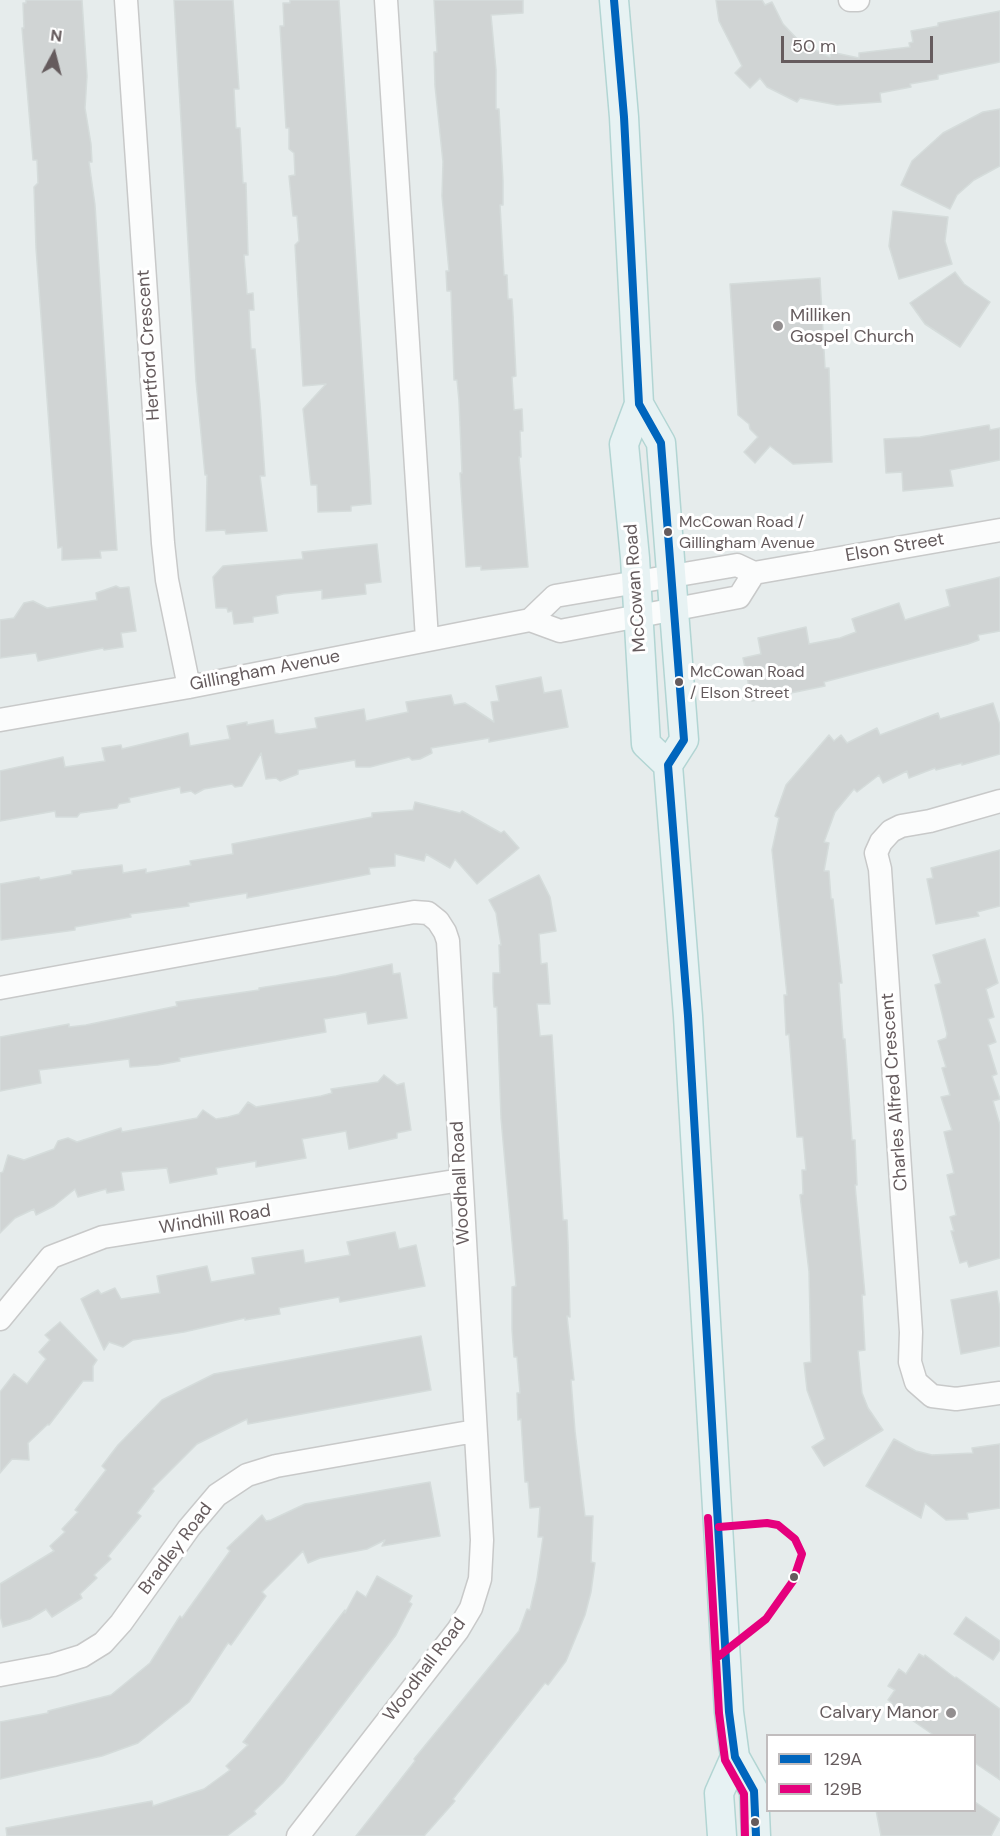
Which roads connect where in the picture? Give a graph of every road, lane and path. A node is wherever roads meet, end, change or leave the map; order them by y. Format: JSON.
{"nodes":[{"id":1,"x":126,"y":0,"type":"edge"},
{"id":2,"x":386,"y":0,"type":"edge"},
{"id":3,"x":614,"y":0,"type":"edge"},
{"id":4,"x":850,"y":0,"type":"edge"},
{"id":5,"x":858,"y":0,"type":"edge"},
{"id":6,"x":639,"y":404,"type":"junction"},
{"id":7,"x":1000,"y":530,"type":"edge"},
{"id":8,"x":754,"y":573,"type":"junction"},
{"id":9,"x":671,"y":576,"type":"junction"},
{"id":10,"x":636,"y":582,"type":"junction"},
{"id":11,"x":674,"y":609,"type":"junction"},
{"id":12,"x":638,"y":616,"type":"junction"},
{"id":13,"x":530,"y":621,"type":"junction"},
{"id":14,"x":427,"y":639,"type":"junction"},
{"id":15,"x":189,"y":687,"type":"junction"},
{"id":16,"x":0,"y":720,"type":"edge"},
{"id":17,"x":668,"y":765,"type":"junction"},
{"id":18,"x":1000,"y":801,"type":"edge"},
{"id":19,"x":0,"y":988,"type":"edge"},
{"id":20,"x":461,"y":1180,"type":"junction"},
{"id":21,"x":0,"y":1319,"type":"edge"},
{"id":22,"x":1000,"y":1393,"type":"edge"},
{"id":23,"x":475,"y":1431,"type":"junction"},
{"id":24,"x":0,"y":1675,"type":"edge"},
{"id":25,"x":735,"y":1757,"type":"junction"},
{"id":26,"x":298,"y":1836,"type":"edge"},
{"id":27,"x":722,"y":1836,"type":"edge"},
{"id":28,"x":756,"y":1836,"type":"edge"}],
"edges":[{"from":1,"to":15,"type":"street","name":"Hertford Crescent"},
{"from":2,"to":14,"type":"street"},
{"from":3,"to":6,"type":"main road","name":"McCowan Road"},
{"from":4,"to":5,"type":"street"},
{"from":6,"to":9,"type":"main road","name":"McCowan Road"},
{"from":6,"to":10,"type":"main road","name":"McCowan Road"},
{"from":7,"to":8,"type":"street","name":"Elson Street"},
{"from":8,"to":9,"type":"street","name":"Elson Street"},
{"from":8,"to":11,"type":"street"},
{"from":9,"to":10,"type":"street","name":"Elson Street"},
{"from":9,"to":11,"type":"main road","name":"McCowan Road"},
{"from":10,"to":12,"type":"main road","name":"McCowan Road"},
{"from":10,"to":13,"type":"street"},
{"from":11,"to":12,"type":"street","name":"Gillingham Avenue"},
{"from":11,"to":17,"type":"main road","name":"McCowan Road"},
{"from":12,"to":13,"type":"street","name":"Gillingham Avenue"},
{"from":12,"to":17,"type":"main road","name":"McCowan Road"},
{"from":13,"to":14,"type":"street","name":"Gillingham Avenue"},
{"from":14,"to":15,"type":"street","name":"Gillingham Avenue"},
{"from":15,"to":16,"type":"street","name":"Gillingham Avenue"},
{"from":17,"to":25,"type":"main road"},
{"from":18,"to":22,"type":"street","name":"Charles Alfred Crescent"},
{"from":19,"to":20,"type":"street","name":"Woodhall Road"},
{"from":20,"to":21,"type":"street","name":"Windhill Road"},
{"from":20,"to":23,"type":"street","name":"Woodhall Road"},
{"from":23,"to":24,"type":"street","name":"Bradley Road"},
{"from":23,"to":26,"type":"street","name":"Woodhall Road"},
{"from":25,"to":27,"type":"main road"},
{"from":25,"to":28,"type":"main road"}]}
